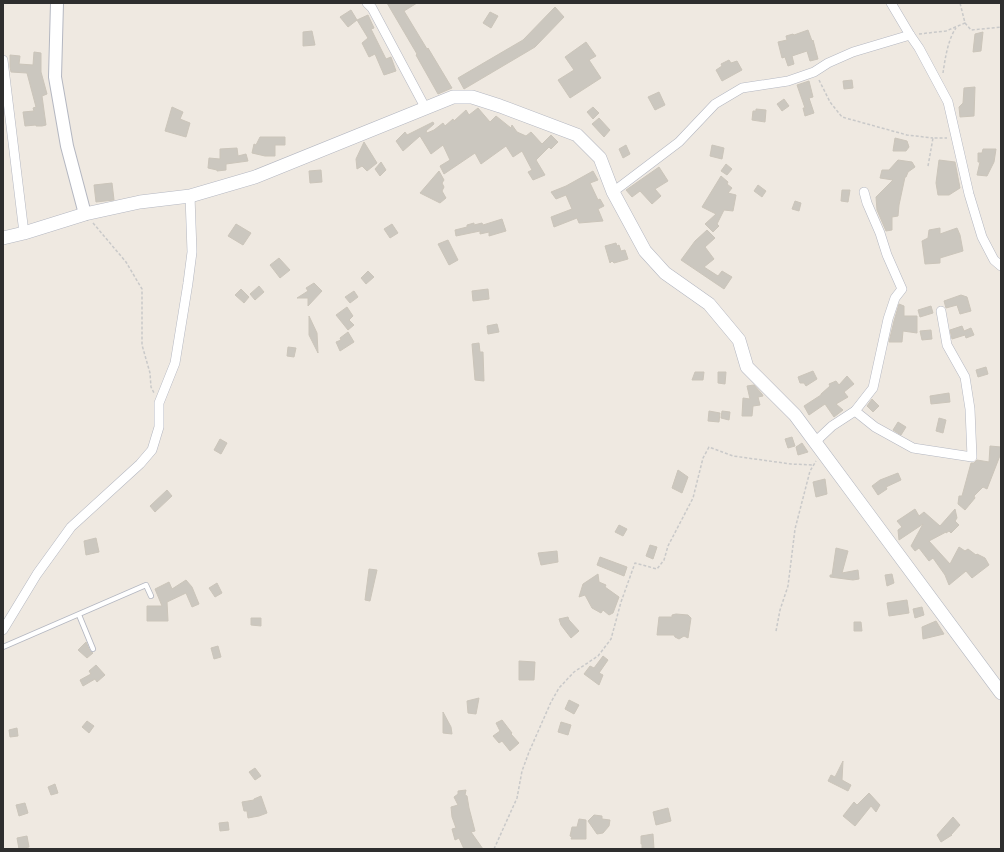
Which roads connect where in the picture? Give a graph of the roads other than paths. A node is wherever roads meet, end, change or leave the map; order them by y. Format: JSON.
{"nodes":[{"id":1,"x":57,"y":3,"type":"edge"},
{"id":2,"x":367,"y":3,"type":"edge"},
{"id":3,"x":891,"y":3,"type":"edge"},
{"id":4,"x":910,"y":35,"type":"junction"},
{"id":5,"x":3,"y":60,"type":"edge"},
{"id":6,"x":426,"y":108,"type":"junction"},
{"id":7,"x":613,"y":192,"type":"junction"},
{"id":8,"x":864,"y":192,"type":"dead end"},
{"id":9,"x":190,"y":196,"type":"junction"},
{"id":10,"x":85,"y":214,"type":"junction"},
{"id":11,"x":24,"y":233,"type":"junction"},
{"id":12,"x":3,"y":238,"type":"edge"},
{"id":13,"x":1001,"y":266,"type":"edge"},
{"id":14,"x":941,"y":311,"type":"dead end"},
{"id":15,"x":855,"y":410,"type":"junction"},
{"id":16,"x":817,"y":445,"type":"junction"},
{"id":17,"x":151,"y":596,"type":"dead end"},
{"id":18,"x":79,"y":615,"type":"junction"},
{"id":19,"x":3,"y":630,"type":"edge"},
{"id":20,"x":3,"y":647,"type":"edge"},
{"id":21,"x":93,"y":649,"type":"dead end"},
{"id":22,"x":1001,"y":693,"type":"edge"}],
"edges":[{"from":1,"to":10,"type":"street"},
{"from":2,"to":6,"type":"street"},
{"from":3,"to":4,"type":"street"},
{"from":4,"to":7,"type":"street"},
{"from":4,"to":13,"type":"street"},
{"from":5,"to":11,"type":"street"},
{"from":6,"to":7,"type":"main road"},
{"from":6,"to":9,"type":"main road"},
{"from":7,"to":16,"type":"main road"},
{"from":8,"to":15,"type":"street"},
{"from":9,"to":10,"type":"main road"},
{"from":9,"to":19,"type":"street"},
{"from":10,"to":11,"type":"main road"},
{"from":11,"to":12,"type":"main road"},
{"from":14,"to":15,"type":"street"},
{"from":15,"to":16,"type":"street"},
{"from":16,"to":22,"type":"main road"},
{"from":17,"to":18,"type":"lane"},
{"from":18,"to":20,"type":"lane"},
{"from":18,"to":21,"type":"lane"}]}
